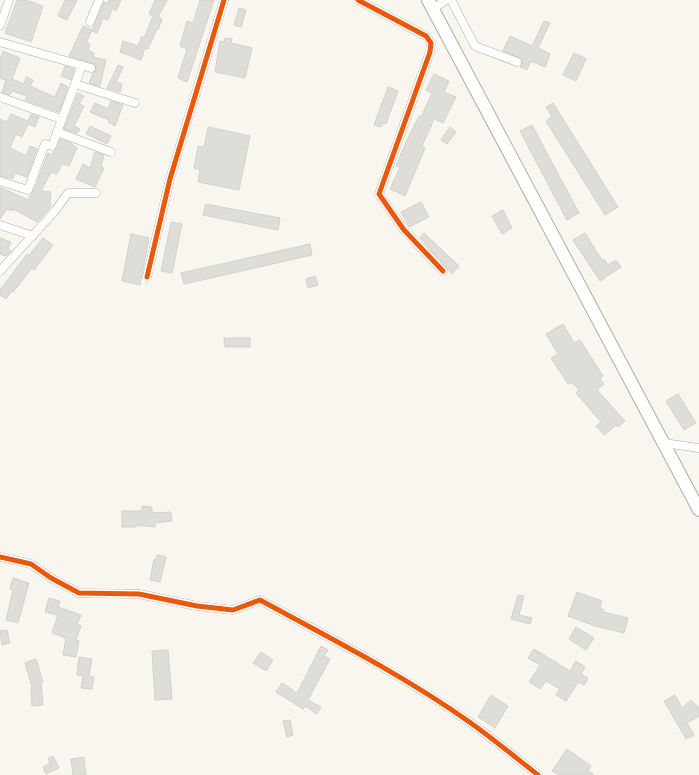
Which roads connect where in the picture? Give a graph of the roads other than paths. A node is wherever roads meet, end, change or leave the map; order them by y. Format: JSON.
{"nodes":[{"id":1,"x":9,"y":0,"type":"edge"},
{"id":2,"x":99,"y":0,"type":"edge"},
{"id":3,"x":224,"y":0,"type":"edge"},
{"id":4,"x":358,"y":0,"type":"edge"},
{"id":5,"x":446,"y":0,"type":"edge"},
{"id":6,"x":451,"y":0,"type":"edge"},
{"id":7,"x":431,"y":4,"type":"edge"},
{"id":8,"x":90,"y":22,"type":"dead end"},
{"id":9,"x":0,"y":26,"type":"edge"},
{"id":10,"x":0,"y":42,"type":"edge"},
{"id":11,"x":517,"y":62,"type":"dead end"},
{"id":12,"x":82,"y":66,"type":"junction"},
{"id":13,"x":91,"y":68,"type":"dead end"},
{"id":14,"x":75,"y":84,"type":"junction"},
{"id":15,"x":0,"y":97,"type":"edge"},
{"id":16,"x":135,"y":103,"type":"dead end"},
{"id":17,"x":61,"y":119,"type":"junction"},
{"id":18,"x":57,"y":132,"type":"junction"},
{"id":19,"x":111,"y":152,"type":"dead end"},
{"id":20,"x":0,"y":182,"type":"edge"},
{"id":21,"x":96,"y":193,"type":"dead end"},
{"id":22,"x":0,"y":225,"type":"edge"},
{"id":23,"x":33,"y":236,"type":"junction"},
{"id":24,"x":0,"y":271,"type":"edge"},
{"id":25,"x":443,"y":271,"type":"dead end"},
{"id":26,"x":147,"y":278,"type":"dead end"},
{"id":27,"x":664,"y":443,"type":"junction"},
{"id":28,"x":699,"y":448,"type":"edge"},
{"id":29,"x":699,"y":510,"type":"edge"},
{"id":30,"x":0,"y":557,"type":"edge"},
{"id":31,"x":538,"y":775,"type":"edge"}],
"edges":[{"from":1,"to":9,"type":"street"},
{"from":2,"to":8,"type":"street"},
{"from":3,"to":26,"type":"street"},
{"from":4,"to":25,"type":"street"},
{"from":5,"to":7,"type":"street"},
{"from":6,"to":11,"type":"street"},
{"from":7,"to":27,"type":"main road"},
{"from":10,"to":12,"type":"street"},
{"from":12,"to":13,"type":"street"},
{"from":12,"to":14,"type":"street"},
{"from":14,"to":16,"type":"street"},
{"from":14,"to":17,"type":"street"},
{"from":15,"to":17,"type":"street"},
{"from":17,"to":18,"type":"street"},
{"from":18,"to":19,"type":"street"},
{"from":18,"to":20,"type":"street"},
{"from":21,"to":23,"type":"street"},
{"from":22,"to":23,"type":"street"},
{"from":23,"to":24,"type":"street"},
{"from":27,"to":28,"type":"street"},
{"from":27,"to":29,"type":"main road"},
{"from":30,"to":31,"type":"street"}]}
